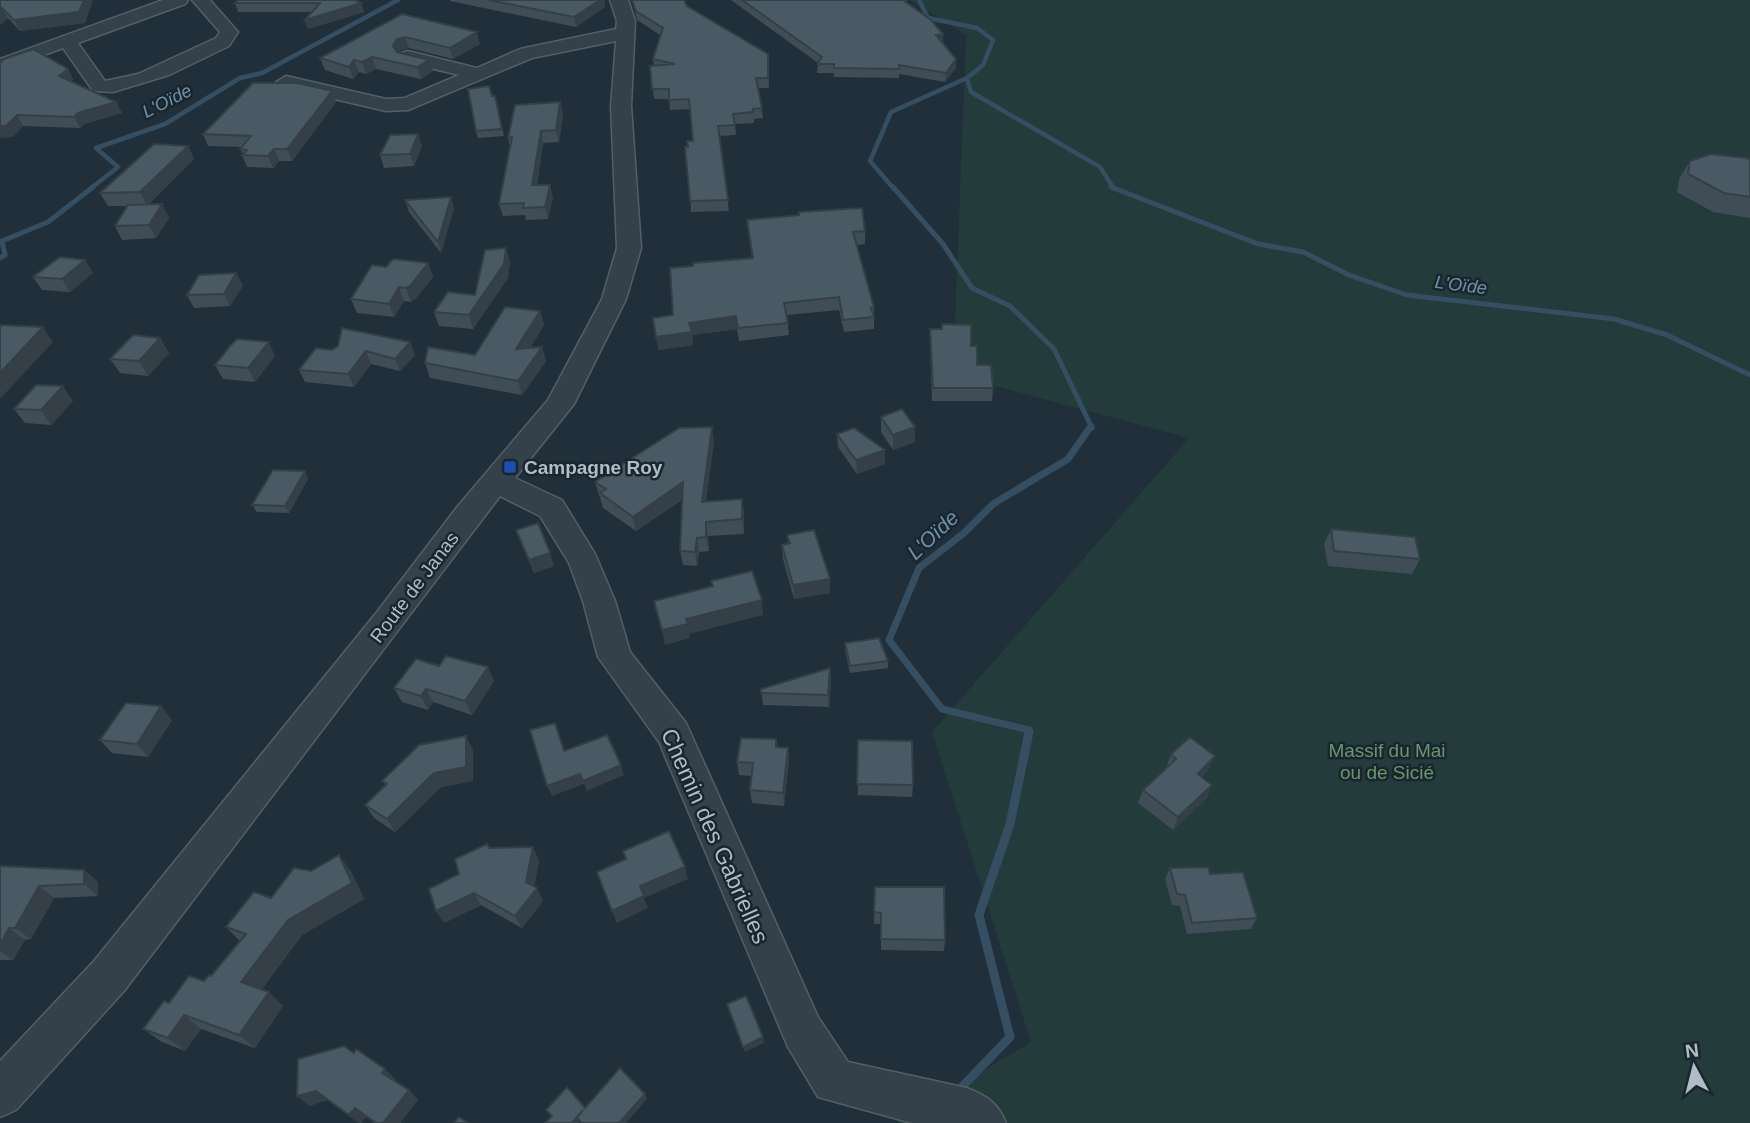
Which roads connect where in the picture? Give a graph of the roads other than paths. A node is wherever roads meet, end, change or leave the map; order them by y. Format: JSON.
{"nodes":[{"id":1,"x":179,"y":0,"type":"edge"},
{"id":2,"x":201,"y":0,"type":"edge"},
{"id":3,"x":619,"y":0,"type":"edge"},
{"id":4,"x":626,"y":33,"type":"junction"},
{"id":5,"x":66,"y":40,"type":"junction"},
{"id":6,"x":408,"y":57,"type":"edge"},
{"id":7,"x":0,"y":65,"type":"edge"},
{"id":8,"x":479,"y":74,"type":"junction"},
{"id":9,"x":286,"y":82,"type":"edge"},
{"id":10,"x":497,"y":482,"type":"junction"},
{"id":11,"x":0,"y":1094,"type":"edge"},
{"id":12,"x":975,"y":1117,"type":"edge"}],
"edges":[{"from":1,"to":5,"type":"street"},
{"from":2,"to":5,"type":"street"},
{"from":3,"to":4,"type":"street","name":"Route de Janas"},
{"from":4,"to":8,"type":"street"},
{"from":4,"to":10,"type":"street","name":"Route de Janas"},
{"from":5,"to":7,"type":"street"},
{"from":6,"to":8,"type":"street"},
{"from":8,"to":9,"type":"street"},
{"from":10,"to":11,"type":"street","name":"Route de Janas"},
{"from":10,"to":12,"type":"street","name":"Chemin des Gabrielles"}]}
